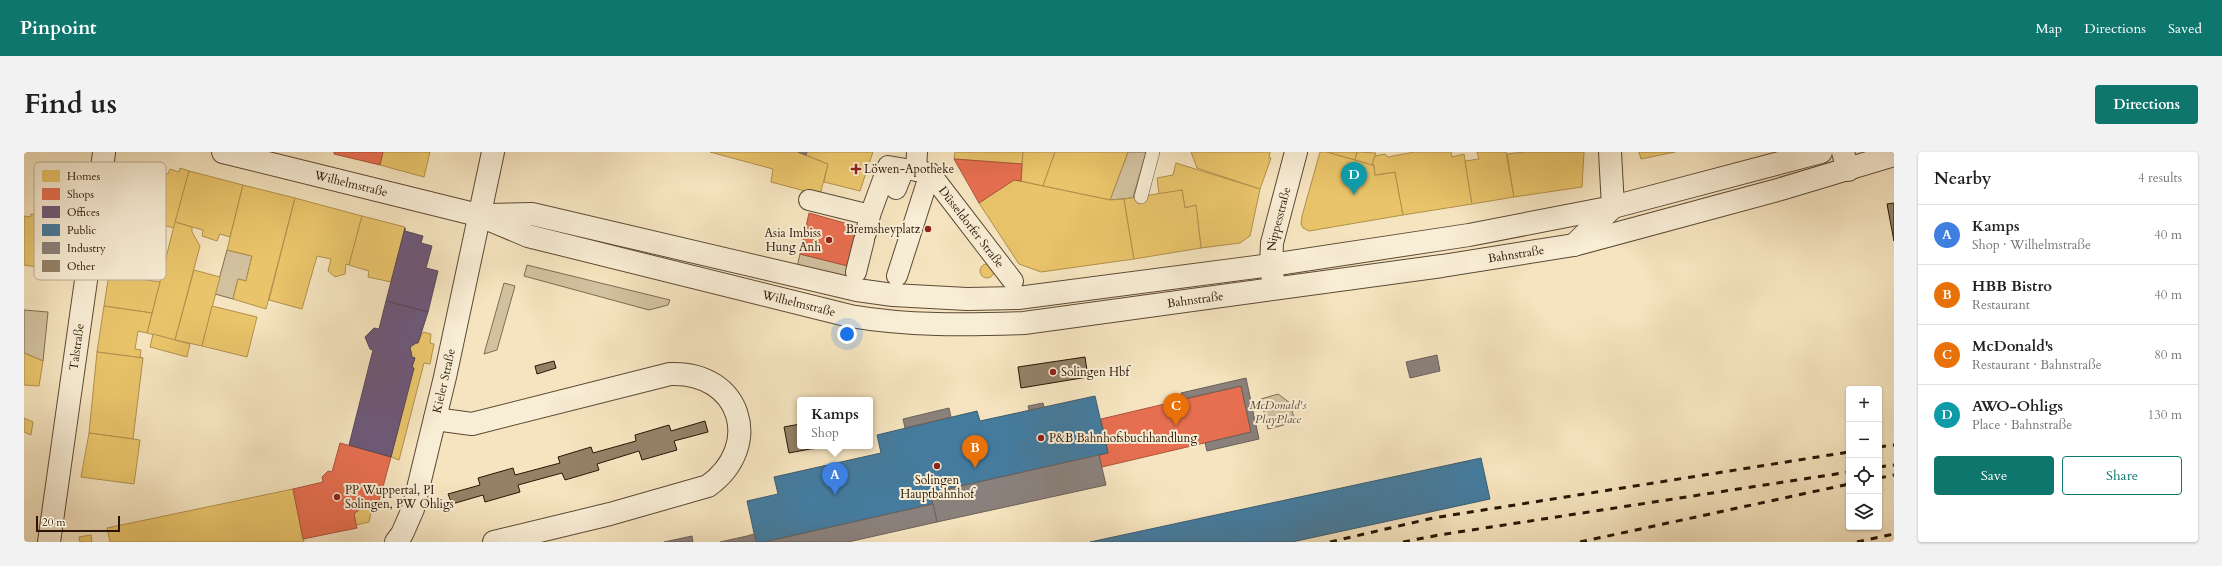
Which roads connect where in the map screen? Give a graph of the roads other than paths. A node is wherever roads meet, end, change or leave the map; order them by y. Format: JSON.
{"nodes":[{"id":1,"x":223,"y":152,"type":"edge"},
{"id":2,"x":493,"y":152,"type":"edge"},
{"id":3,"x":1153,"y":152,"type":"edge"},
{"id":4,"x":1296,"y":152,"type":"edge"},
{"id":5,"x":1610,"y":152,"type":"edge"},
{"id":6,"x":1822,"y":152,"type":"edge"},
{"id":7,"x":1894,"y":155,"type":"edge"},
{"id":8,"x":1846,"y":161,"type":"edge"},
{"id":9,"x":917,"y":166,"type":"edge"},
{"id":10,"x":896,"y":189,"type":"dead end"},
{"id":11,"x":1141,"y":197,"type":"dead end"},
{"id":12,"x":809,"y":200,"type":"dead end"},
{"id":13,"x":1613,"y":207,"type":"junction"},
{"id":14,"x":478,"y":215,"type":"junction"},
{"id":15,"x":867,"y":229,"type":"junction"},
{"id":16,"x":1574,"y":245,"type":"junction"},
{"id":17,"x":1271,"y":265,"type":"junction"},
{"id":18,"x":856,"y":272,"type":"dead end"},
{"id":19,"x":86,"y":280,"type":"edge"},
{"id":20,"x":1013,"y":281,"type":"dead end"},
{"id":21,"x":1124,"y":283,"type":"joint"},
{"id":22,"x":895,"y":286,"type":"junction"},
{"id":23,"x":1274,"y":288,"type":"junction"},
{"id":24,"x":1129,"y":308,"type":"joint"},
{"id":25,"x":436,"y":419,"type":"junction"},
{"id":26,"x":49,"y":542,"type":"edge"},
{"id":27,"x":396,"y":542,"type":"edge"},
{"id":28,"x":494,"y":542,"type":"edge"}],
"edges":[{"from":1,"to":14,"type":"street","name":"Wilhelmstraße"},
{"from":2,"to":14,"type":"street","name":"Kieler Straße"},
{"from":3,"to":11,"type":"lane"},
{"from":4,"to":17,"type":"street","name":"Nippesstraße"},
{"from":5,"to":13,"type":"street"},
{"from":6,"to":13,"type":"street","name":"Bahnstraße"},
{"from":7,"to":8,"type":"street","name":"Bahnstraße"},
{"from":8,"to":16,"type":"street","name":"Bahnstraße"},
{"from":9,"to":10,"type":"street"},
{"from":9,"to":15,"type":"street"},
{"from":9,"to":20,"type":"street","name":"Düsseldorfer Straße"},
{"from":9,"to":22,"type":"street","name":"Düsseldorfer Straße"},
{"from":12,"to":15,"type":"street"},
{"from":13,"to":16,"type":"street"},
{"from":13,"to":17,"type":"street","name":"Bahnstraße"},
{"from":14,"to":22,"type":"street","name":"Wilhelmstraße"},
{"from":14,"to":24,"type":"street","name":"Wilhelmstraße"},
{"from":14,"to":25,"type":"street","name":"Kieler Straße"},
{"from":15,"to":18,"type":"street"},
{"from":16,"to":23,"type":"street","name":"Bahnstraße"},
{"from":17,"to":21,"type":"street","name":"Bahnstraße"},
{"from":17,"to":23,"type":"street","name":"Nippesstraße"},
{"from":19,"to":26,"type":"street","name":"Talstraße"},
{"from":21,"to":22,"type":"street","name":"Wilhelmstraße"},
{"from":23,"to":24,"type":"street","name":"Bahnstraße"},
{"from":25,"to":27,"type":"street","name":"Kieler Straße"},
{"from":25,"to":28,"type":"street"}]}
